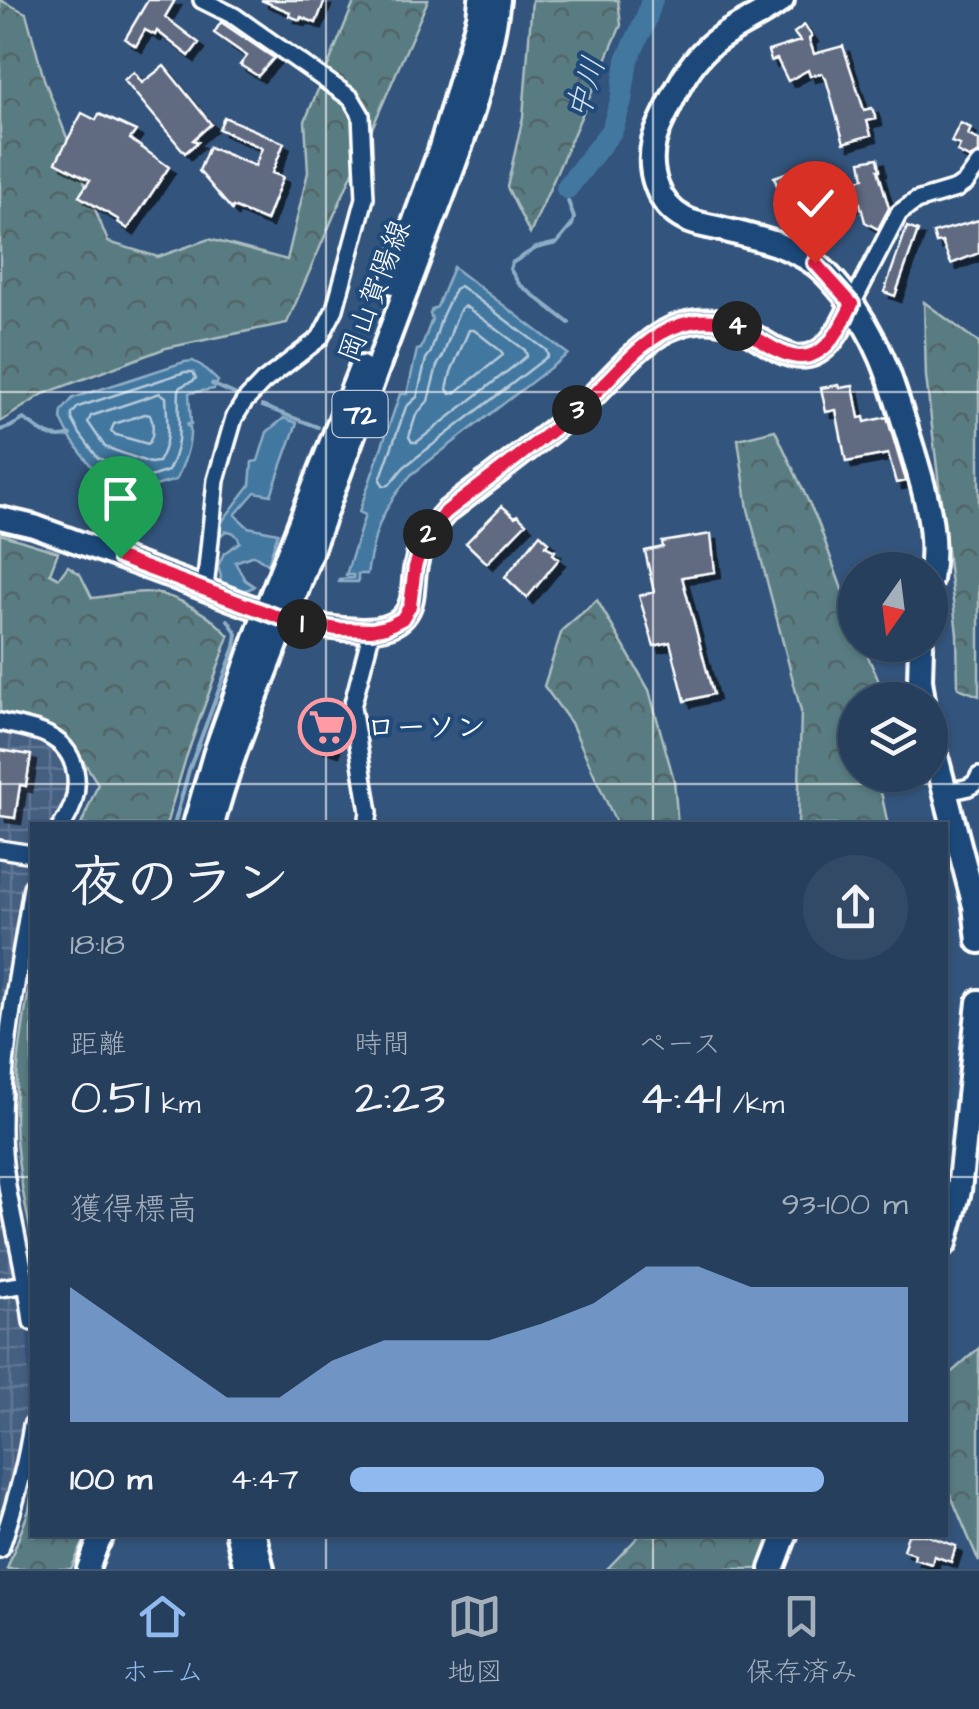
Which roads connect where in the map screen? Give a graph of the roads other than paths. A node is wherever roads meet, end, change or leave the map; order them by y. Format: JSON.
{"nodes":[{"id":1,"x":202,"y":0,"type":"edge"},
{"id":2,"x":481,"y":0,"type":"edge"},
{"id":3,"x":498,"y":0,"type":"edge"},
{"id":4,"x":782,"y":0,"type":"edge"},
{"id":5,"x":979,"y":164,"type":"edge"},
{"id":6,"x":852,"y":304,"type":"junction"},
{"id":7,"x":0,"y":518,"type":"edge"},
{"id":8,"x":933,"y":552,"type":"edge"},
{"id":9,"x":205,"y":589,"type":"junction"},
{"id":10,"x":276,"y":616,"type":"junction"},
{"id":11,"x":372,"y":630,"type":"junction"},
{"id":12,"x":0,"y":722,"type":"edge"},
{"id":13,"x":979,"y":776,"type":"edge"},
{"id":14,"x":948,"y":790,"type":"edge"},
{"id":15,"x":945,"y":792,"type":"edge"},
{"id":16,"x":64,"y":822,"type":"edge"},
{"id":17,"x":196,"y":822,"type":"edge"},
{"id":18,"x":213,"y":822,"type":"edge"},
{"id":19,"x":367,"y":822,"type":"edge"},
{"id":20,"x":0,"y":849,"type":"edge"},
{"id":21,"x":30,"y":854,"type":"edge"},
{"id":22,"x":30,"y":900,"type":"edge"},
{"id":23,"x":979,"y":941,"type":"edge"},
{"id":24,"x":979,"y":1002,"type":"edge"},
{"id":25,"x":974,"y":1084,"type":"edge"},
{"id":26,"x":948,"y":1232,"type":"edge"},
{"id":27,"x":28,"y":1284,"type":"junction"},
{"id":28,"x":0,"y":1288,"type":"edge"},
{"id":29,"x":30,"y":1303,"type":"edge"},
{"id":30,"x":30,"y":1441,"type":"edge"},
{"id":31,"x":103,"y":1537,"type":"edge"},
{"id":32,"x":238,"y":1537,"type":"edge"},
{"id":33,"x":254,"y":1537,"type":"edge"},
{"id":34,"x":784,"y":1537,"type":"edge"},
{"id":35,"x":0,"y":1549,"type":"edge"},
{"id":36,"x":88,"y":1569,"type":"edge"},
{"id":37,"x":246,"y":1569,"type":"edge"},
{"id":38,"x":262,"y":1569,"type":"edge"},
{"id":39,"x":772,"y":1569,"type":"edge"}],
"edges":[{"from":1,"to":9,"type":"street"},
{"from":2,"to":10,"type":"main road","name":"岡山賀陽線","number":"72"},
{"from":3,"to":10,"type":"main road","name":"岡山賀陽線","number":"72"},
{"from":4,"to":6,"type":"main road"},
{"from":5,"to":6,"type":"street"},
{"from":6,"to":8,"type":"main road"},
{"from":6,"to":11,"type":"street"},
{"from":7,"to":9,"type":"street"},
{"from":9,"to":10,"type":"street"},
{"from":10,"to":11,"type":"street"},
{"from":10,"to":17,"type":"main road","name":"岡山賀陽線","number":"72"},
{"from":10,"to":18,"type":"main road","name":"岡山賀陽線","number":"72"},
{"from":11,"to":19,"type":"street"},
{"from":12,"to":16,"type":"street"},
{"from":13,"to":14,"type":"street"},
{"from":15,"to":23,"type":"main road"},
{"from":20,"to":21,"type":"street"},
{"from":22,"to":27,"type":"street"},
{"from":24,"to":25,"type":"main road"},
{"from":25,"to":26,"type":"main road"},
{"from":27,"to":28,"type":"street"},
{"from":27,"to":29,"type":"street"},
{"from":30,"to":35,"type":"street"},
{"from":31,"to":36,"type":"street"},
{"from":32,"to":37,"type":"main road"},
{"from":33,"to":38,"type":"main road"},
{"from":34,"to":39,"type":"main road"}]}
